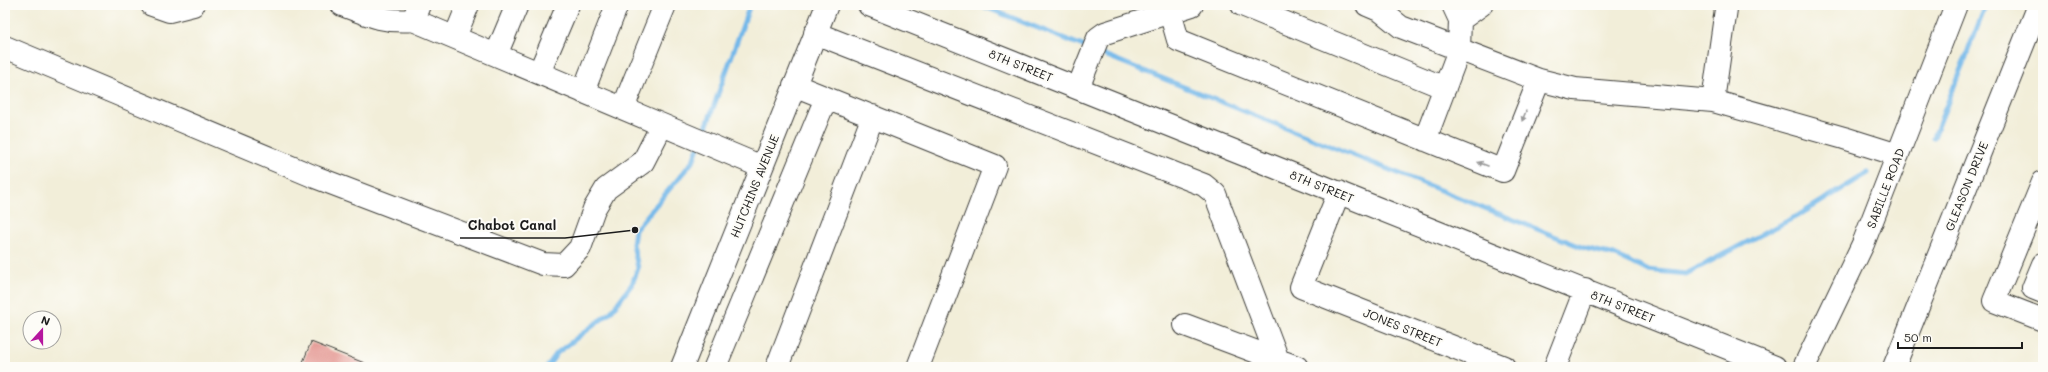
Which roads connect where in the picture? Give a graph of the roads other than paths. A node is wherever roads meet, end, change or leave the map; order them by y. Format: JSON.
{"nodes":[{"id":1,"x":152,"y":5,"type":"edge"},
{"id":2,"x":193,"y":5,"type":"edge"},
{"id":3,"x":342,"y":5,"type":"edge"},
{"id":4,"x":468,"y":5,"type":"edge"},
{"id":5,"x":517,"y":5,"type":"edge"},
{"id":6,"x":568,"y":5,"type":"edge"},
{"id":7,"x":617,"y":5,"type":"edge"},
{"id":8,"x":665,"y":5,"type":"edge"},
{"id":9,"x":827,"y":5,"type":"edge"},
{"id":10,"x":869,"y":5,"type":"edge"},
{"id":11,"x":1192,"y":5,"type":"edge"},
{"id":12,"x":1242,"y":5,"type":"edge"},
{"id":13,"x":1367,"y":5,"type":"edge"},
{"id":14,"x":1480,"y":5,"type":"edge"},
{"id":15,"x":1725,"y":5,"type":"edge"},
{"id":16,"x":1956,"y":5,"type":"edge"},
{"id":17,"x":2039,"y":5,"type":"edge"},
{"id":18,"x":416,"y":12,"type":"edge"},
{"id":19,"x":1170,"y":12,"type":"junction"},
{"id":20,"x":1456,"y":12,"type":"edge"},
{"id":21,"x":815,"y":33,"type":"junction"},
{"id":22,"x":455,"y":37,"type":"junction"},
{"id":23,"x":5,"y":47,"type":"edge"},
{"id":24,"x":1460,"y":50,"type":"junction"},
{"id":25,"x":496,"y":55,"type":"junction"},
{"id":26,"x":539,"y":73,"type":"junction"},
{"id":27,"x":1539,"y":80,"type":"junction"},
{"id":28,"x":794,"y":85,"type":"junction"},
{"id":29,"x":1078,"y":88,"type":"junction"},
{"id":30,"x":1445,"y":88,"type":"junction"},
{"id":31,"x":583,"y":92,"type":"junction"},
{"id":32,"x":826,"y":98,"type":"junction"},
{"id":33,"x":1712,"y":102,"type":"junction"},
{"id":34,"x":623,"y":108,"type":"junction"},
{"id":35,"x":873,"y":116,"type":"junction"},
{"id":36,"x":671,"y":129,"type":"junction"},
{"id":37,"x":1425,"y":140,"type":"junction"},
{"id":38,"x":1898,"y":155,"type":"junction"},
{"id":39,"x":762,"y":167,"type":"junction"},
{"id":40,"x":2043,"y":182,"type":"edge"},
{"id":41,"x":1339,"y":192,"type":"junction"},
{"id":42,"x":2043,"y":264,"type":"edge"},
{"id":43,"x":1585,"y":290,"type":"junction"},
{"id":44,"x":2043,"y":292,"type":"edge"},
{"id":45,"x":2043,"y":320,"type":"edge"},
{"id":46,"x":1185,"y":325,"type":"dead end"},
{"id":47,"x":1287,"y":363,"type":"edge"},
{"id":48,"x":682,"y":367,"type":"edge"},
{"id":49,"x":714,"y":367,"type":"edge"},
{"id":50,"x":777,"y":367,"type":"edge"},
{"id":51,"x":918,"y":367,"type":"edge"},
{"id":52,"x":1504,"y":367,"type":"edge"},
{"id":53,"x":1555,"y":367,"type":"edge"},
{"id":54,"x":1775,"y":367,"type":"edge"},
{"id":55,"x":1804,"y":367,"type":"edge"},
{"id":56,"x":1894,"y":367,"type":"edge"}],
"edges":[{"from":1,"to":2,"type":"street"},
{"from":3,"to":18,"type":"street"},
{"from":4,"to":22,"type":"street"},
{"from":5,"to":25,"type":"street"},
{"from":6,"to":26,"type":"street"},
{"from":7,"to":31,"type":"street"},
{"from":8,"to":34,"type":"street"},
{"from":9,"to":21,"type":"street","name":"HUTCHINS AVENUE"},
{"from":10,"to":29,"type":"street","name":"8TH STREET"},
{"from":11,"to":19,"type":"street"},
{"from":12,"to":30,"type":"street"},
{"from":13,"to":24,"type":"street"},
{"from":14,"to":20,"type":"street"},
{"from":15,"to":33,"type":"street"},
{"from":16,"to":38,"type":"street","name":"SABILLE ROAD"},
{"from":17,"to":56,"type":"street","name":"GLEASON DRIVE"},
{"from":18,"to":22,"type":"street"},
{"from":19,"to":29,"type":"street"},
{"from":19,"to":37,"type":"street"},
{"from":20,"to":24,"type":"street"},
{"from":21,"to":28,"type":"street","name":"HUTCHINS AVENUE"},
{"from":21,"to":47,"type":"street"},
{"from":22,"to":25,"type":"street"},
{"from":23,"to":36,"type":"street"},
{"from":24,"to":27,"type":"street"},
{"from":24,"to":30,"type":"street"},
{"from":25,"to":26,"type":"street"},
{"from":26,"to":31,"type":"street"},
{"from":27,"to":33,"type":"street"},
{"from":27,"to":37,"type":"street","one_way":true},
{"from":28,"to":32,"type":"street"},
{"from":28,"to":39,"type":"street","name":"HUTCHINS AVENUE"},
{"from":29,"to":41,"type":"street","name":"8TH STREET"},
{"from":30,"to":37,"type":"street"},
{"from":31,"to":34,"type":"street"},
{"from":32,"to":35,"type":"street"},
{"from":32,"to":49,"type":"street"},
{"from":33,"to":38,"type":"street"},
{"from":34,"to":36,"type":"street"},
{"from":35,"to":50,"type":"street"},
{"from":35,"to":51,"type":"street"},
{"from":36,"to":39,"type":"street"},
{"from":38,"to":55,"type":"street","name":"SABILLE ROAD"},
{"from":39,"to":48,"type":"street","name":"HUTCHINS AVENUE"},
{"from":40,"to":45,"type":"street"},
{"from":41,"to":43,"type":"street","name":"8TH STREET"},
{"from":41,"to":52,"type":"street","name":"JONES STREET"},
{"from":42,"to":44,"type":"street"},
{"from":43,"to":53,"type":"street"},
{"from":43,"to":54,"type":"street","name":"8TH STREET"},
{"from":46,"to":47,"type":"street"}]}
